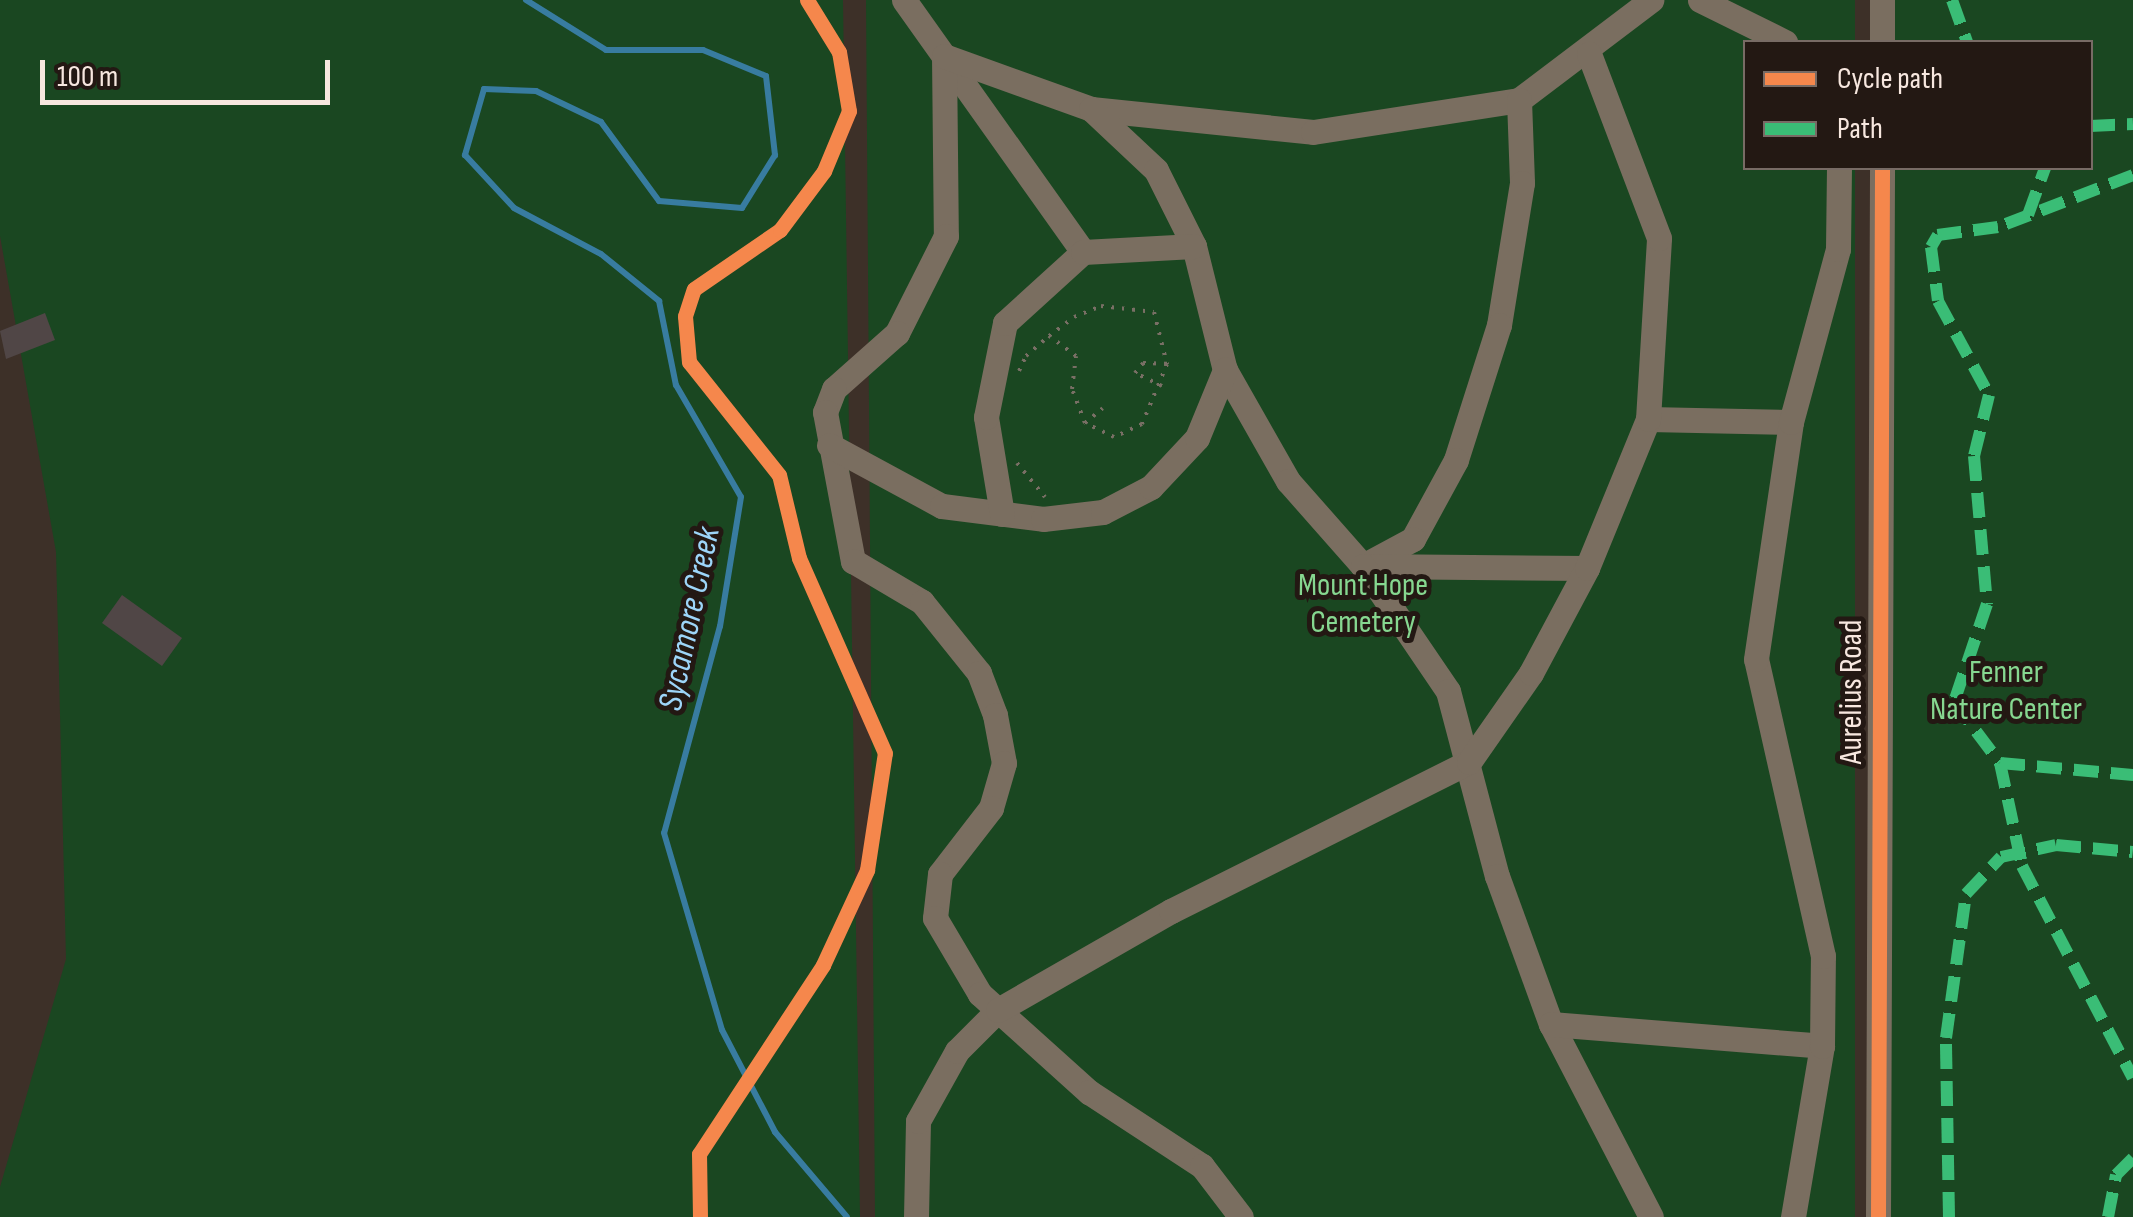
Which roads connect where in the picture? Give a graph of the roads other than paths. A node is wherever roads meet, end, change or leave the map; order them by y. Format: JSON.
{"nodes":[{"id":1,"x":904,"y":0,"type":"edge"},
{"id":2,"x":1651,"y":0,"type":"edge"},
{"id":3,"x":1700,"y":0,"type":"edge"},
{"id":4,"x":1882,"y":0,"type":"edge"},
{"id":5,"x":1781,"y":40,"type":"edge"},
{"id":6,"x":1882,"y":40,"type":"edge"},
{"id":7,"x":1589,"y":54,"type":"junction"},
{"id":8,"x":944,"y":56,"type":"junction"},
{"id":9,"x":1519,"y":100,"type":"junction"},
{"id":10,"x":1091,"y":110,"type":"junction"},
{"id":11,"x":1839,"y":170,"type":"edge"},
{"id":12,"x":1882,"y":170,"type":"edge"},
{"id":13,"x":1194,"y":246,"type":"junction"},
{"id":14,"x":1082,"y":252,"type":"junction"},
{"id":15,"x":1225,"y":370,"type":"junction"},
{"id":16,"x":1648,"y":418,"type":"junction"},
{"id":17,"x":1790,"y":422,"type":"junction"},
{"id":18,"x":829,"y":445,"type":"junction"},
{"id":19,"x":1002,"y":514,"type":"junction"},
{"id":20,"x":1363,"y":566,"type":"junction"},
{"id":21,"x":1588,"y":568,"type":"junction"},
{"id":22,"x":1469,"y":762,"type":"junction"},
{"id":23,"x":998,"y":1010,"type":"junction"},
{"id":24,"x":1551,"y":1024,"type":"junction"},
{"id":25,"x":1822,"y":1046,"type":"junction"},
{"id":26,"x":916,"y":1217,"type":"edge"},
{"id":27,"x":1241,"y":1217,"type":"edge"},
{"id":28,"x":1650,"y":1217,"type":"edge"},
{"id":29,"x":1793,"y":1217,"type":"edge"},
{"id":30,"x":1878,"y":1217,"type":"edge"}],
"edges":[{"from":1,"to":8,"type":"street"},
{"from":2,"to":7,"type":"street"},
{"from":3,"to":5,"type":"street"},
{"from":4,"to":6,"type":"street"},
{"from":7,"to":9,"type":"street"},
{"from":7,"to":16,"type":"street"},
{"from":8,"to":10,"type":"street"},
{"from":8,"to":14,"type":"street"},
{"from":8,"to":18,"type":"street"},
{"from":9,"to":10,"type":"street"},
{"from":9,"to":20,"type":"street"},
{"from":10,"to":13,"type":"street"},
{"from":11,"to":17,"type":"street"},
{"from":12,"to":30,"type":"street","name":"Aurelius Road"},
{"from":13,"to":14,"type":"street"},
{"from":13,"to":15,"type":"street"},
{"from":14,"to":19,"type":"street"},
{"from":15,"to":19,"type":"street"},
{"from":15,"to":20,"type":"street"},
{"from":16,"to":17,"type":"street"},
{"from":16,"to":21,"type":"street"},
{"from":17,"to":25,"type":"street"},
{"from":18,"to":19,"type":"street"},
{"from":18,"to":23,"type":"street"},
{"from":20,"to":21,"type":"street"},
{"from":20,"to":22,"type":"street"},
{"from":21,"to":22,"type":"street"},
{"from":22,"to":23,"type":"street"},
{"from":22,"to":24,"type":"street"},
{"from":23,"to":26,"type":"street"},
{"from":23,"to":27,"type":"street"},
{"from":24,"to":25,"type":"street"},
{"from":24,"to":28,"type":"street"},
{"from":25,"to":29,"type":"street"}]}
